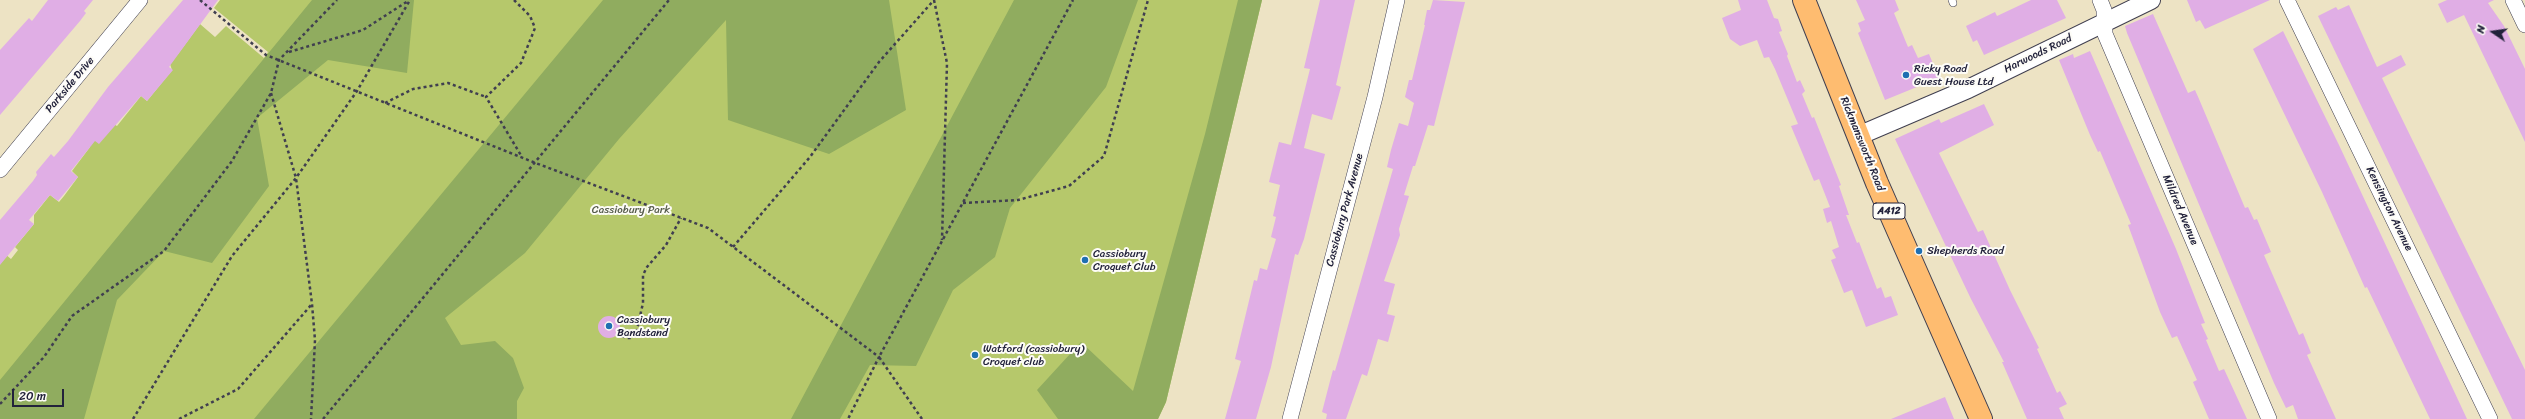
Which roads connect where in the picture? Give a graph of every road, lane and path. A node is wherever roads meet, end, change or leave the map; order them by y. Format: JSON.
{"nodes":[{"id":1,"x":140,"y":0,"type":"edge"},
{"id":2,"x":200,"y":0,"type":"edge"},
{"id":3,"x":337,"y":0,"type":"edge"},
{"id":4,"x":410,"y":0,"type":"edge"},
{"id":5,"x":514,"y":0,"type":"edge"},
{"id":6,"x":669,"y":0,"type":"edge"},
{"id":7,"x":934,"y":0,"type":"edge"},
{"id":8,"x":1073,"y":0,"type":"edge"},
{"id":9,"x":1148,"y":0,"type":"edge"},
{"id":10,"x":1397,"y":0,"type":"edge"},
{"id":11,"x":1804,"y":0,"type":"edge"},
{"id":12,"x":2100,"y":0,"type":"edge"},
{"id":13,"x":2151,"y":0,"type":"edge"},
{"id":14,"x":2287,"y":0,"type":"edge"},
{"id":15,"x":2513,"y":0,"type":"edge"},
{"id":16,"x":2104,"y":22,"type":"junction"},
{"id":17,"x":2525,"y":25,"type":"edge"},
{"id":18,"x":289,"y":52,"type":"junction"},
{"id":19,"x":279,"y":60,"type":"junction"},
{"id":20,"x":357,"y":91,"type":"junction"},
{"id":21,"x":271,"y":93,"type":"junction"},
{"id":22,"x":486,"y":97,"type":"junction"},
{"id":23,"x":385,"y":103,"type":"junction"},
{"id":24,"x":1858,"y":136,"type":"junction"},
{"id":25,"x":522,"y":157,"type":"junction"},
{"id":26,"x":533,"y":162,"type":"junction"},
{"id":27,"x":0,"y":170,"type":"edge"},
{"id":28,"x":296,"y":178,"type":"junction"},
{"id":29,"x":963,"y":203,"type":"junction"},
{"id":30,"x":681,"y":218,"type":"junction"},
{"id":31,"x":942,"y":242,"type":"junction"},
{"id":32,"x":733,"y":247,"type":"junction"},
{"id":33,"x":312,"y":304,"type":"junction"},
{"id":34,"x":617,"y":333,"type":"dead end"},
{"id":35,"x":879,"y":357,"type":"junction"},
{"id":36,"x":0,"y":404,"type":"edge"},
{"id":37,"x":133,"y":419,"type":"edge"},
{"id":38,"x":179,"y":419,"type":"edge"},
{"id":39,"x":311,"y":419,"type":"edge"},
{"id":40,"x":322,"y":419,"type":"edge"},
{"id":41,"x":848,"y":419,"type":"edge"},
{"id":42,"x":922,"y":419,"type":"edge"},
{"id":43,"x":1290,"y":419,"type":"edge"},
{"id":44,"x":1981,"y":419,"type":"edge"},
{"id":45,"x":2269,"y":419,"type":"edge"},
{"id":46,"x":2490,"y":419,"type":"edge"}],
"edges":[{"from":1,"to":27,"type":"street","name":"Parkside Drive"},
{"from":2,"to":19,"type":"path"},
{"from":3,"to":18,"type":"path"},
{"from":4,"to":18,"type":"path"},
{"from":4,"to":20,"type":"path"},
{"from":5,"to":22,"type":"path"},
{"from":6,"to":26,"type":"path"},
{"from":7,"to":31,"type":"path"},
{"from":7,"to":32,"type":"path"},
{"from":8,"to":29,"type":"path"},
{"from":9,"to":29,"type":"path"},
{"from":10,"to":43,"type":"street","name":"Cassiobury Park Avenue"},
{"from":11,"to":24,"type":"main road","name":"Rickmansworth Road","number":"A412"},
{"from":12,"to":16,"type":"street","name":"Mildred Avenue"},
{"from":13,"to":16,"type":"street","name":"Harwoods Road"},
{"from":14,"to":46,"type":"street","name":"Kensington Avenue"},
{"from":15,"to":17,"type":"street"},
{"from":16,"to":24,"type":"street","name":"Harwoods Road"},
{"from":16,"to":45,"type":"street","name":"Mildred Avenue"},
{"from":18,"to":19,"type":"path"},
{"from":19,"to":20,"type":"path"},
{"from":19,"to":21,"type":"path"},
{"from":20,"to":23,"type":"path"},
{"from":20,"to":28,"type":"path"},
{"from":21,"to":28,"type":"path"},
{"from":21,"to":36,"type":"path"},
{"from":22,"to":23,"type":"path"},
{"from":22,"to":25,"type":"path"},
{"from":23,"to":25,"type":"path"},
{"from":24,"to":44,"type":"main road","name":"Rickmansworth Road","number":"A412"},
{"from":25,"to":26,"type":"path"},
{"from":26,"to":30,"type":"path"},
{"from":26,"to":40,"type":"path"},
{"from":28,"to":33,"type":"path"},
{"from":28,"to":37,"type":"path"},
{"from":29,"to":31,"type":"path"},
{"from":30,"to":32,"type":"path"},
{"from":30,"to":34,"type":"path"},
{"from":31,"to":35,"type":"path"},
{"from":32,"to":35,"type":"path"},
{"from":33,"to":38,"type":"path"},
{"from":33,"to":39,"type":"path"},
{"from":35,"to":41,"type":"path"},
{"from":35,"to":42,"type":"path"}]}
